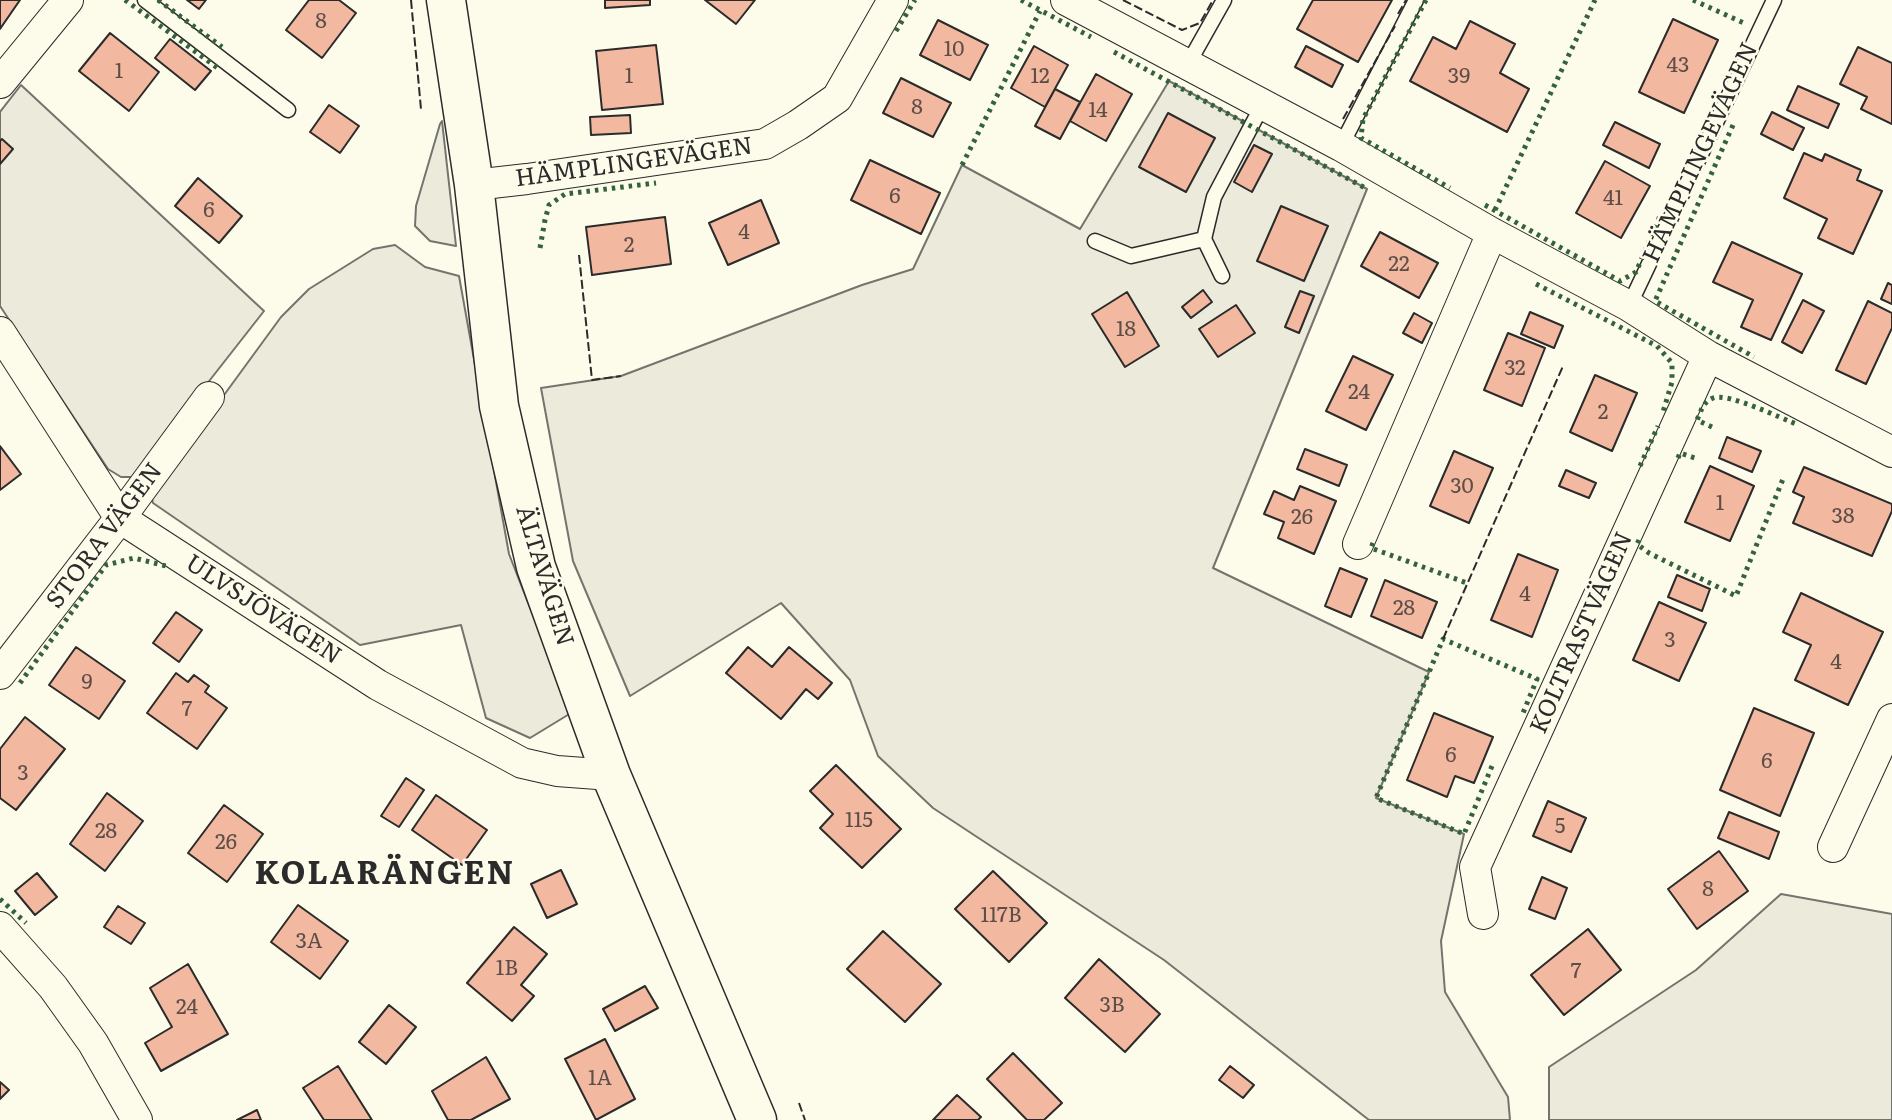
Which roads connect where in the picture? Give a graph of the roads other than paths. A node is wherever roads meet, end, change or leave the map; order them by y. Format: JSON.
{"nodes":[{"id":1,"x":68,"y":0,"type":"edge"},
{"id":2,"x":145,"y":0,"type":"edge"},
{"id":3,"x":446,"y":0,"type":"edge"},
{"id":4,"x":893,"y":0,"type":"edge"},
{"id":5,"x":1066,"y":0,"type":"edge"},
{"id":6,"x":1224,"y":0,"type":"edge"},
{"id":7,"x":1416,"y":0,"type":"edge"},
{"id":8,"x":1774,"y":0,"type":"edge"},
{"id":9,"x":1188,"y":64,"type":"junction"},
{"id":10,"x":0,"y":83,"type":"edge"},
{"id":11,"x":1264,"y":104,"type":"junction"},
{"id":12,"x":288,"y":110,"type":"dead end"},
{"id":13,"x":1341,"y":146,"type":"junction"},
{"id":14,"x":474,"y":185,"type":"junction"},
{"id":15,"x":1492,"y":233,"type":"junction"},
{"id":16,"x":1204,"y":239,"type":"junction"},
{"id":17,"x":1095,"y":241,"type":"dead end"},
{"id":18,"x":1222,"y":276,"type":"dead end"},
{"id":19,"x":1629,"y":306,"type":"junction"},
{"id":20,"x":0,"y":332,"type":"edge"},
{"id":21,"x":1708,"y":356,"type":"junction"},
{"id":22,"x":209,"y":397,"type":"dead end"},
{"id":23,"x":1892,"y":452,"type":"edge"},
{"id":24,"x":120,"y":518,"type":"junction"},
{"id":25,"x":1358,"y":544,"type":"dead end"},
{"id":26,"x":0,"y":674,"type":"edge"},
{"id":27,"x":1892,"y":719,"type":"edge"},
{"id":28,"x":611,"y":775,"type":"junction"},
{"id":29,"x":1833,"y":847,"type":"dead end"},
{"id":30,"x":1483,"y":914,"type":"dead end"},
{"id":31,"x":0,"y":927,"type":"edge"},
{"id":32,"x":137,"y":1120,"type":"edge"},
{"id":33,"x":757,"y":1120,"type":"edge"}],
"edges":[{"from":1,"to":10,"type":"street"},
{"from":2,"to":12,"type":"lane"},
{"from":3,"to":14,"type":"main road","name":"ÄLTAVÄGEN"},
{"from":4,"to":14,"type":"street","name":"HÄMPLINGEVÄGEN"},
{"from":5,"to":9,"type":"street"},
{"from":6,"to":9,"type":"lane"},
{"from":7,"to":13,"type":"lane"},
{"from":8,"to":19,"type":"lane","name":"HÄMPLINGEVÄGEN"},
{"from":9,"to":11,"type":"street"},
{"from":11,"to":13,"type":"street"},
{"from":11,"to":16,"type":"lane"},
{"from":13,"to":15,"type":"street"},
{"from":14,"to":28,"type":"main road","name":"ÄLTAVÄGEN"},
{"from":15,"to":19,"type":"street"},
{"from":15,"to":25,"type":"street"},
{"from":16,"to":17,"type":"lane"},
{"from":16,"to":18,"type":"lane"},
{"from":19,"to":21,"type":"street"},
{"from":20,"to":24,"type":"street","name":"ULVSJÖVÄGEN"},
{"from":21,"to":23,"type":"street"},
{"from":21,"to":30,"type":"street","name":"KOLTRASTVÄGEN"},
{"from":22,"to":24,"type":"street","name":"STORA VÄGEN"},
{"from":24,"to":26,"type":"street","name":"STORA VÄGEN"},
{"from":24,"to":28,"type":"street","name":"ULVSJÖVÄGEN"},
{"from":27,"to":29,"type":"street"},
{"from":28,"to":33,"type":"main road","name":"ÄLTAVÄGEN"},
{"from":31,"to":32,"type":"street"}]}
